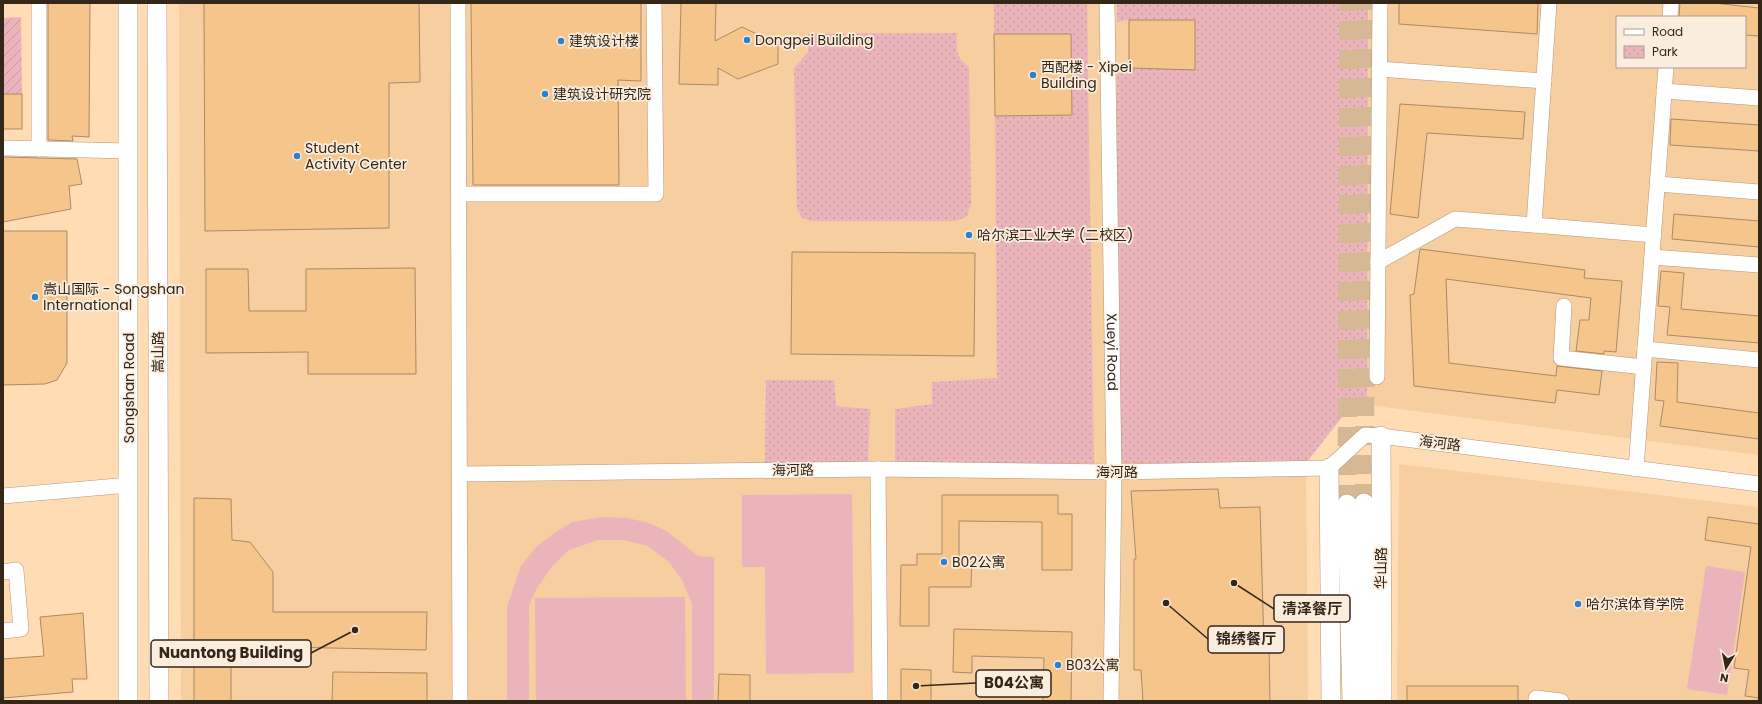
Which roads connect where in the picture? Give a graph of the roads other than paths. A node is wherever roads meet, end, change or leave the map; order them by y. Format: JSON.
{"nodes":[{"id":1,"x":39,"y":3,"type":"edge"},
{"id":2,"x":128,"y":3,"type":"edge"},
{"id":3,"x":157,"y":3,"type":"edge"},
{"id":4,"x":458,"y":3,"type":"edge"},
{"id":5,"x":654,"y":3,"type":"edge"},
{"id":6,"x":1107,"y":3,"type":"edge"},
{"id":7,"x":1380,"y":3,"type":"edge"},
{"id":8,"x":1549,"y":3,"type":"edge"},
{"id":9,"x":1671,"y":3,"type":"edge"},
{"id":10,"x":1670,"y":16,"type":"edge"},
{"id":11,"x":1666,"y":68,"type":"edge"},
{"id":12,"x":1379,"y":69,"type":"junction"},
{"id":13,"x":1544,"y":81,"type":"junction"},
{"id":14,"x":1664,"y":91,"type":"junction"},
{"id":15,"x":1759,"y":98,"type":"edge"},
{"id":16,"x":3,"y":148,"type":"edge"},
{"id":17,"x":39,"y":149,"type":"junction"},
{"id":18,"x":128,"y":151,"type":"junction"},
{"id":19,"x":1658,"y":184,"type":"junction"},
{"id":20,"x":1759,"y":192,"type":"edge"},
{"id":21,"x":459,"y":194,"type":"junction"},
{"id":22,"x":1534,"y":225,"type":"junction"},
{"id":23,"x":1654,"y":235,"type":"junction"},
{"id":24,"x":1652,"y":257,"type":"junction"},
{"id":25,"x":1378,"y":262,"type":"junction"},
{"id":26,"x":1759,"y":265,"type":"edge"},
{"id":27,"x":1564,"y":306,"type":"dead end"},
{"id":28,"x":1645,"y":349,"type":"junction"},
{"id":29,"x":1759,"y":360,"type":"edge"},
{"id":30,"x":1644,"y":367,"type":"junction"},
{"id":31,"x":1377,"y":377,"type":"dead end"},
{"id":32,"x":1373,"y":435,"type":"junction"},
{"id":33,"x":1329,"y":468,"type":"junction"},
{"id":34,"x":878,"y":469,"type":"junction"},
{"id":35,"x":1636,"y":469,"type":"junction"},
{"id":36,"x":1114,"y":472,"type":"junction"},
{"id":37,"x":460,"y":474,"type":"junction"},
{"id":38,"x":1759,"y":484,"type":"edge"},
{"id":39,"x":128,"y":485,"type":"junction"},
{"id":40,"x":3,"y":496,"type":"edge"},
{"id":41,"x":3,"y":572,"type":"edge"},
{"id":42,"x":3,"y":631,"type":"edge"},
{"id":43,"x":128,"y":701,"type":"edge"},
{"id":44,"x":159,"y":701,"type":"edge"},
{"id":45,"x":460,"y":701,"type":"edge"},
{"id":46,"x":880,"y":701,"type":"edge"},
{"id":47,"x":1111,"y":701,"type":"edge"},
{"id":48,"x":1331,"y":701,"type":"edge"},
{"id":49,"x":1352,"y":701,"type":"edge"},
{"id":50,"x":1366,"y":701,"type":"edge"},
{"id":51,"x":1382,"y":701,"type":"edge"},
{"id":52,"x":1536,"y":701,"type":"edge"},
{"id":53,"x":1561,"y":701,"type":"edge"}],
"edges":[{"from":1,"to":17,"type":"street"},
{"from":2,"to":18,"type":"main road","name":"Songshan Road"},
{"from":3,"to":44,"type":"main road","name":"嵩山路"},
{"from":4,"to":21,"type":"street"},
{"from":5,"to":21,"type":"street"},
{"from":6,"to":36,"type":"street","name":"Xueyi Road"},
{"from":7,"to":12,"type":"street"},
{"from":8,"to":13,"type":"street"},
{"from":9,"to":10,"type":"street"},
{"from":11,"to":14,"type":"street"},
{"from":12,"to":13,"type":"street"},
{"from":12,"to":25,"type":"street"},
{"from":13,"to":22,"type":"street"},
{"from":14,"to":15,"type":"street"},
{"from":14,"to":19,"type":"street"},
{"from":16,"to":17,"type":"street"},
{"from":17,"to":18,"type":"street"},
{"from":18,"to":39,"type":"main road","name":"Songshan Road"},
{"from":19,"to":20,"type":"street"},
{"from":19,"to":23,"type":"street"},
{"from":21,"to":37,"type":"street"},
{"from":22,"to":23,"type":"street"},
{"from":22,"to":25,"type":"street"},
{"from":23,"to":24,"type":"street"},
{"from":24,"to":26,"type":"street"},
{"from":24,"to":28,"type":"street"},
{"from":25,"to":31,"type":"street"},
{"from":27,"to":30,"type":"street"},
{"from":28,"to":29,"type":"street"},
{"from":28,"to":30,"type":"street"},
{"from":30,"to":35,"type":"street"},
{"from":32,"to":33,"type":"street"},
{"from":32,"to":35,"type":"street","name":"海河路"},
{"from":32,"to":51,"type":"main road","name":"华山路"},
{"from":33,"to":36,"type":"street","name":"海河路"},
{"from":33,"to":48,"type":"main road"},
{"from":34,"to":36,"type":"street","name":"海河路"},
{"from":34,"to":37,"type":"street","name":"海河路"},
{"from":34,"to":46,"type":"street"},
{"from":35,"to":38,"type":"street","name":"海河路"},
{"from":36,"to":47,"type":"street","name":"Xueyi Road"},
{"from":37,"to":45,"type":"street"},
{"from":39,"to":40,"type":"street"},
{"from":39,"to":43,"type":"main road","name":"Songshan Road"},
{"from":41,"to":42,"type":"street"},
{"from":49,"to":50,"type":"main road"},
{"from":52,"to":53,"type":"street"}]}
